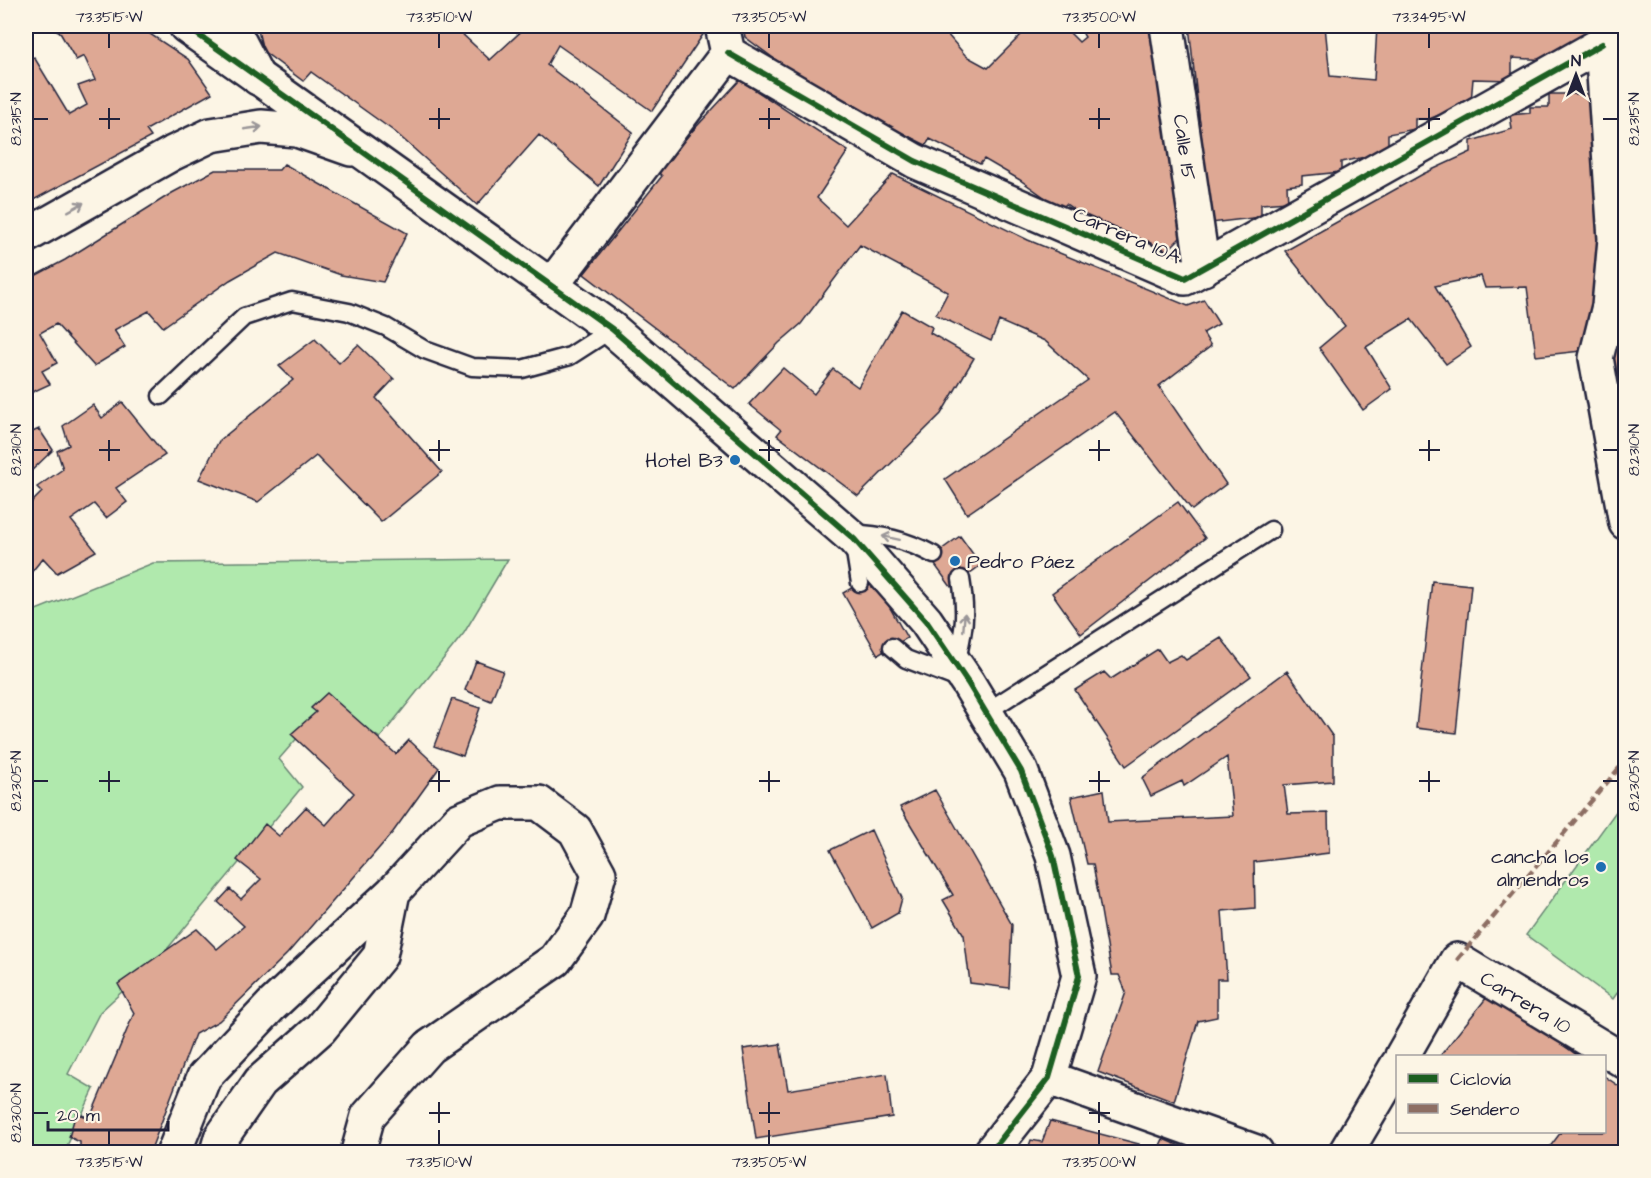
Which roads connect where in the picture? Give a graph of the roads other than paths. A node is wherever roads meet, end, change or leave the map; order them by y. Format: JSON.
{"nodes":[{"id":1,"x":186,"y":26,"type":"edge"},
{"id":2,"x":231,"y":26,"type":"edge"},
{"id":3,"x":1167,"y":26,"type":"edge"},
{"id":4,"x":1611,"y":35,"type":"edge"},
{"id":5,"x":725,"y":39,"type":"edge"},
{"id":6,"x":258,"y":78,"type":"junction"},
{"id":7,"x":364,"y":153,"type":"junction"},
{"id":8,"x":26,"y":236,"type":"edge"},
{"id":9,"x":1620,"y":239,"type":"edge"},
{"id":10,"x":1203,"y":269,"type":"junction"},
{"id":11,"x":551,"y":286,"type":"junction"},
{"id":12,"x":612,"y":329,"type":"junction"},
{"id":13,"x":161,"y":396,"type":"dead end"},
{"id":14,"x":1626,"y":523,"type":"edge"},
{"id":15,"x":1271,"y":530,"type":"dead end"},
{"id":16,"x":850,"y":536,"type":"junction"},
{"id":17,"x":934,"y":555,"type":"dead end"},
{"id":18,"x":961,"y":579,"type":"dead end"},
{"id":19,"x":860,"y":583,"type":"dead end"},
{"id":20,"x":892,"y":647,"type":"dead end"},
{"id":21,"x":962,"y":674,"type":"junction"},
{"id":22,"x":986,"y":712,"type":"junction"},
{"id":23,"x":393,"y":892,"type":"junction"},
{"id":24,"x":1403,"y":1055,"type":"edge"},
{"id":25,"x":1626,"y":1062,"type":"edge"},
{"id":26,"x":1396,"y":1067,"type":"edge"},
{"id":27,"x":1049,"y":1078,"type":"junction"},
{"id":28,"x":174,"y":1152,"type":"edge"},
{"id":29,"x":217,"y":1152,"type":"edge"},
{"id":30,"x":358,"y":1152,"type":"edge"},
{"id":31,"x":991,"y":1152,"type":"edge"},
{"id":32,"x":1256,"y":1152,"type":"edge"},
{"id":33,"x":1346,"y":1152,"type":"edge"}],
"edges":[{"from":1,"to":6,"type":"street"},
{"from":2,"to":6,"type":"street"},
{"from":3,"to":10,"type":"street","name":"Calle 15"},
{"from":4,"to":9,"type":"street"},
{"from":4,"to":10,"type":"street","name":"Carrera 10A"},
{"from":5,"to":10,"type":"street","name":"Carrera 10A"},
{"from":5,"to":11,"type":"street"},
{"from":6,"to":7,"type":"street"},
{"from":8,"to":7,"type":"street","one_way":true},
{"from":7,"to":11,"type":"street"},
{"from":9,"to":14,"type":"street"},
{"from":11,"to":12,"type":"street"},
{"from":12,"to":13,"type":"lane"},
{"from":12,"to":16,"type":"street"},
{"from":15,"to":22,"type":"lane"},
{"from":17,"to":16,"type":"lane","one_way":true},
{"from":16,"to":19,"type":"lane"},
{"from":16,"to":21,"type":"street"},
{"from":21,"to":18,"type":"lane","one_way":true},
{"from":20,"to":21,"type":"lane"},
{"from":21,"to":22,"type":"street"},
{"from":22,"to":27,"type":"street"},
{"from":23,"to":28,"type":"street"},
{"from":23,"to":29,"type":"street"},
{"from":23,"to":30,"type":"street"},
{"from":24,"to":25,"type":"street","name":"Carrera 10"},
{"from":26,"to":33,"type":"street"},
{"from":27,"to":31,"type":"street"},
{"from":27,"to":32,"type":"street"}]}
